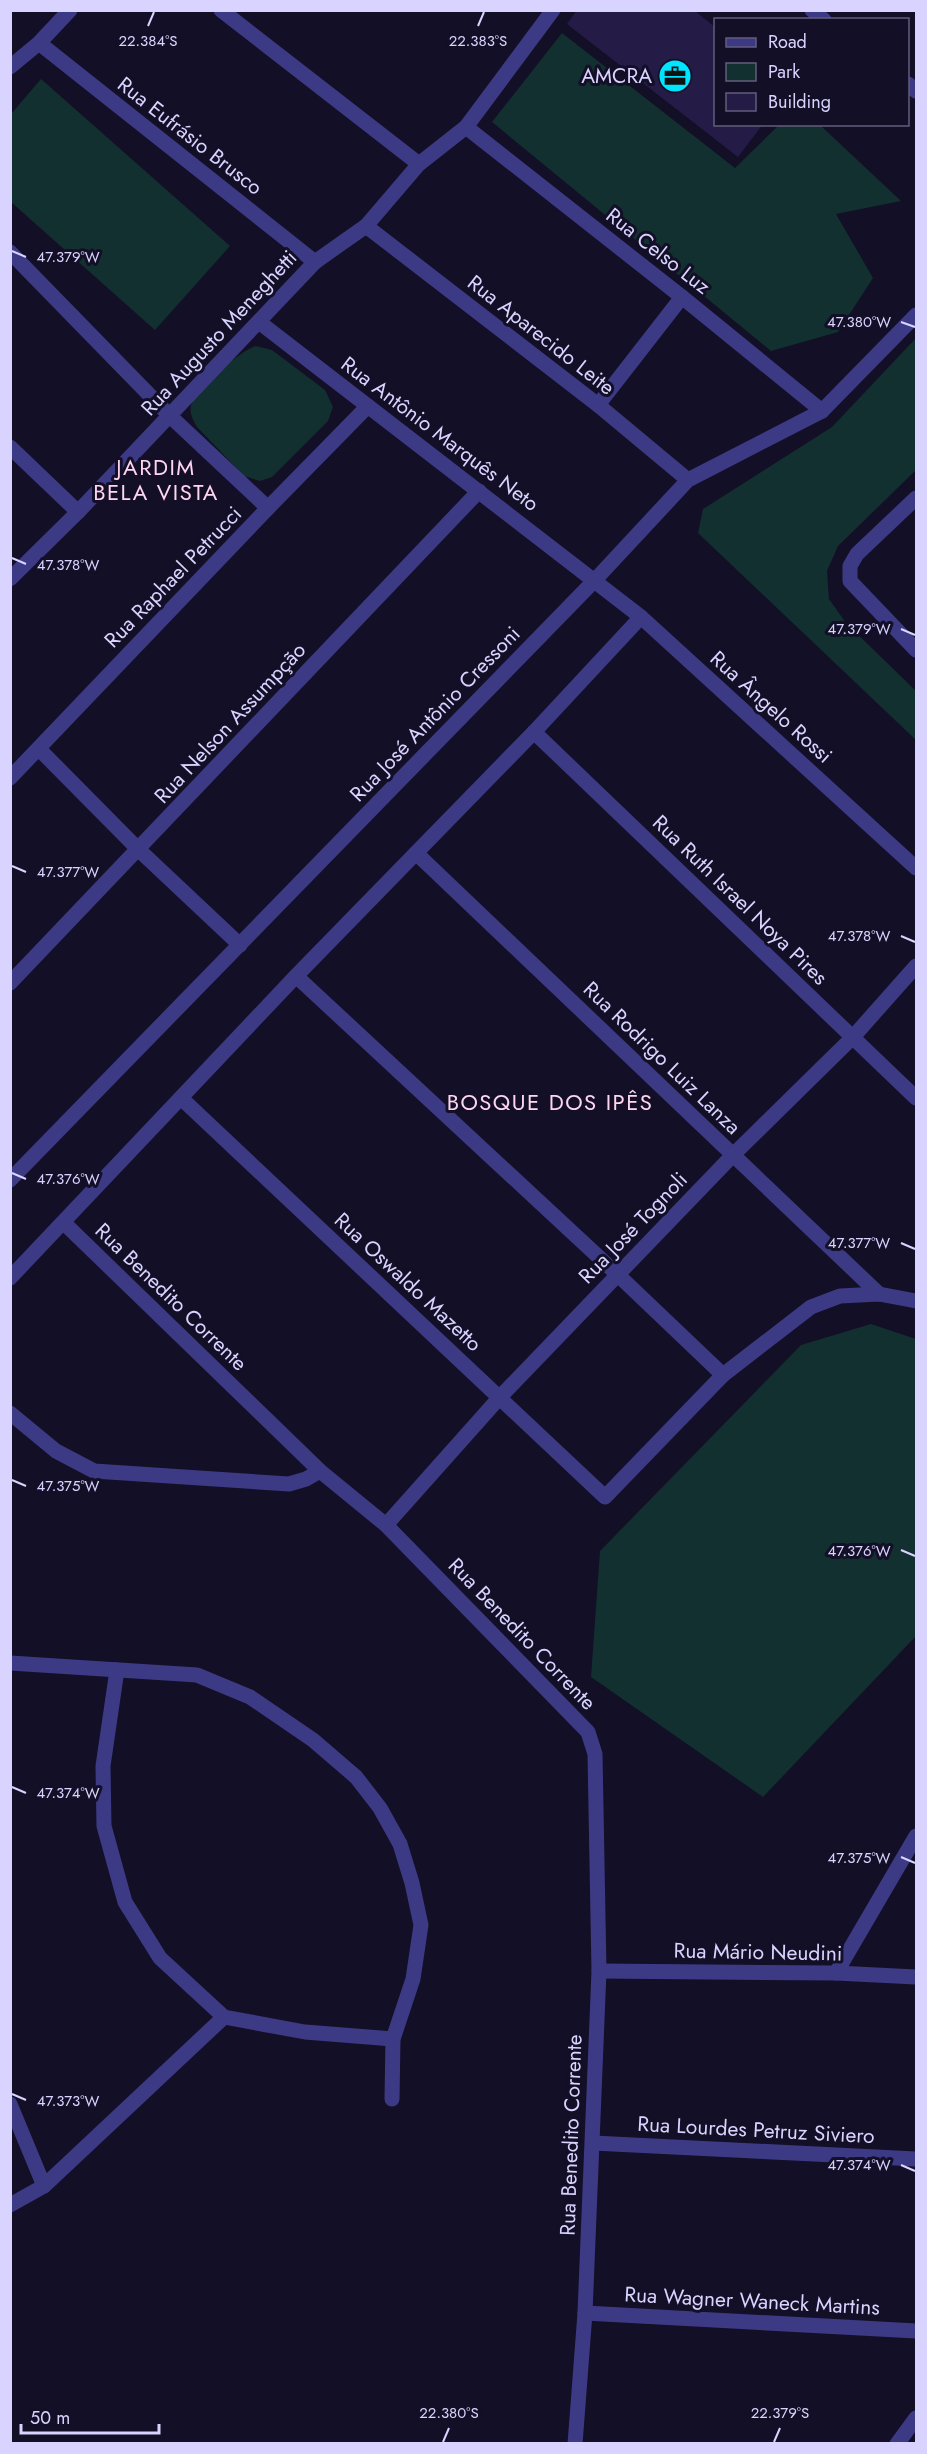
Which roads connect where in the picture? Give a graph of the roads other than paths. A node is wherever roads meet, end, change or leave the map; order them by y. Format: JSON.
{"nodes":[{"id":1,"x":70,"y":10,"type":"edge"},
{"id":2,"x":221,"y":10,"type":"edge"},
{"id":3,"x":553,"y":10,"type":"edge"},
{"id":4,"x":39,"y":43,"type":"junction"},
{"id":5,"x":10,"y":67,"type":"edge"},
{"id":6,"x":466,"y":127,"type":"junction"},
{"id":7,"x":419,"y":164,"type":"junction"},
{"id":8,"x":366,"y":226,"type":"junction"},
{"id":9,"x":10,"y":252,"type":"edge"},
{"id":10,"x":315,"y":262,"type":"junction"},
{"id":11,"x":682,"y":297,"type":"junction"},
{"id":12,"x":916,"y":315,"type":"edge"},
{"id":13,"x":259,"y":322,"type":"junction"},
{"id":14,"x":598,"y":405,"type":"junction"},
{"id":15,"x":368,"y":406,"type":"junction"},
{"id":16,"x":822,"y":411,"type":"junction"},
{"id":17,"x":170,"y":416,"type":"junction"},
{"id":18,"x":10,"y":447,"type":"edge"},
{"id":19,"x":688,"y":480,"type":"junction"},
{"id":20,"x":479,"y":491,"type":"junction"},
{"id":21,"x":916,"y":498,"type":"edge"},
{"id":22,"x":268,"y":508,"type":"junction"},
{"id":23,"x":78,"y":512,"type":"junction"},
{"id":24,"x":10,"y":579,"type":"edge"},
{"id":25,"x":595,"y":580,"type":"junction"},
{"id":26,"x":641,"y":617,"type":"junction"},
{"id":27,"x":916,"y":650,"type":"edge"},
{"id":28,"x":534,"y":732,"type":"junction"},
{"id":29,"x":39,"y":749,"type":"junction"},
{"id":30,"x":10,"y":778,"type":"edge"},
{"id":31,"x":139,"y":850,"type":"junction"},
{"id":32,"x":416,"y":853,"type":"junction"},
{"id":33,"x":916,"y":868,"type":"edge"},
{"id":34,"x":240,"y":945,"type":"junction"},
{"id":35,"x":916,"y":966,"type":"edge"},
{"id":36,"x":296,"y":976,"type":"junction"},
{"id":37,"x":10,"y":983,"type":"edge"},
{"id":38,"x":853,"y":1037,"type":"junction"},
{"id":39,"x":181,"y":1098,"type":"junction"},
{"id":40,"x":916,"y":1098,"type":"edge"},
{"id":41,"x":733,"y":1155,"type":"junction"},
{"id":42,"x":10,"y":1180,"type":"edge"},
{"id":43,"x":64,"y":1223,"type":"junction"},
{"id":44,"x":617,"y":1274,"type":"junction"},
{"id":45,"x":10,"y":1278,"type":"edge"},
{"id":46,"x":879,"y":1294,"type":"junction"},
{"id":47,"x":916,"y":1301,"type":"edge"},
{"id":48,"x":723,"y":1375,"type":"junction"},
{"id":49,"x":500,"y":1397,"type":"junction"},
{"id":50,"x":10,"y":1413,"type":"edge"},
{"id":51,"x":320,"y":1471,"type":"junction"},
{"id":52,"x":386,"y":1525,"type":"junction"},
{"id":53,"x":10,"y":1663,"type":"edge"},
{"id":54,"x":117,"y":1670,"type":"junction"},
{"id":55,"x":916,"y":1836,"type":"edge"},
{"id":56,"x":599,"y":1971,"type":"junction"},
{"id":57,"x":836,"y":1973,"type":"junction"},
{"id":58,"x":916,"y":1977,"type":"edge"},
{"id":59,"x":224,"y":2017,"type":"junction"},
{"id":60,"x":393,"y":2038,"type":"junction"},
{"id":61,"x":392,"y":2099,"type":"dead end"},
{"id":62,"x":10,"y":2104,"type":"edge"},
{"id":63,"x":593,"y":2143,"type":"junction"},
{"id":64,"x":916,"y":2159,"type":"edge"},
{"id":65,"x":44,"y":2186,"type":"junction"},
{"id":66,"x":25,"y":2196,"type":"junction"},
{"id":67,"x":10,"y":2205,"type":"edge"},
{"id":68,"x":10,"y":2212,"type":"edge"},
{"id":69,"x":585,"y":2313,"type":"junction"},
{"id":70,"x":916,"y":2331,"type":"edge"},
{"id":71,"x":916,"y":2418,"type":"edge"},
{"id":72,"x":575,"y":2444,"type":"edge"},
{"id":73,"x":897,"y":2444,"type":"edge"}],
"edges":[{"from":1,"to":4,"type":"street"},
{"from":2,"to":7,"type":"street"},
{"from":3,"to":6,"type":"street","name":"Rua Augusto Meneghetti"},
{"from":4,"to":5,"type":"street"},
{"from":4,"to":10,"type":"street","name":"Rua Eufrásio Brusco"},
{"from":6,"to":7,"type":"street","name":"Rua Augusto Meneghetti"},
{"from":6,"to":11,"type":"street","name":"Rua Celso Luz"},
{"from":7,"to":8,"type":"street","name":"Rua Augusto Meneghetti"},
{"from":8,"to":10,"type":"street","name":"Rua Augusto Meneghetti"},
{"from":8,"to":14,"type":"street","name":"Rua Aparecido Leite"},
{"from":9,"to":17,"type":"street"},
{"from":10,"to":13,"type":"street","name":"Rua Augusto Meneghetti"},
{"from":11,"to":14,"type":"street"},
{"from":11,"to":16,"type":"street","name":"Rua Celso Luz"},
{"from":12,"to":16,"type":"street","name":"Rua José Antônio Cressoni"},
{"from":13,"to":15,"type":"street","name":"Rua Antônio Marquês Neto"},
{"from":13,"to":17,"type":"street","name":"Rua Augusto Meneghetti"},
{"from":14,"to":19,"type":"street","name":"Rua Aparecido Leite"},
{"from":15,"to":20,"type":"street","name":"Rua Antônio Marquês Neto"},
{"from":15,"to":22,"type":"street","name":"Rua Raphael Petrucci"},
{"from":16,"to":19,"type":"street","name":"Rua José Antônio Cressoni"},
{"from":17,"to":22,"type":"street"},
{"from":17,"to":23,"type":"street","name":"Rua Augusto Meneghetti"},
{"from":18,"to":23,"type":"street"},
{"from":19,"to":25,"type":"street","name":"Rua José Antônio Cressoni"},
{"from":20,"to":25,"type":"street","name":"Rua Antônio Marquês Neto"},
{"from":20,"to":31,"type":"street","name":"Rua Nelson Assumpção"},
{"from":21,"to":27,"type":"street"},
{"from":22,"to":29,"type":"street","name":"Rua Raphael Petrucci"},
{"from":23,"to":24,"type":"street","name":"Rua Augusto Meneghetti"},
{"from":25,"to":26,"type":"street","name":"Rua Ângelo Rossi"},
{"from":25,"to":34,"type":"street","name":"Rua José Antônio Cressoni"},
{"from":26,"to":28,"type":"street"},
{"from":26,"to":33,"type":"street","name":"Rua Ângelo Rossi"},
{"from":28,"to":32,"type":"street"},
{"from":28,"to":38,"type":"street","name":"Rua Ruth Israel Noya Pires"},
{"from":29,"to":30,"type":"street","name":"Rua Raphael Petrucci"},
{"from":29,"to":31,"type":"street"},
{"from":31,"to":34,"type":"street"},
{"from":31,"to":37,"type":"street","name":"Rua Nelson Assumpção"},
{"from":32,"to":36,"type":"street"},
{"from":32,"to":41,"type":"street","name":"Rua Rodrigo Luiz Lanza"},
{"from":34,"to":42,"type":"street","name":"Rua José Antônio Cressoni"},
{"from":35,"to":38,"type":"street","name":"Rua José Tognoli"},
{"from":36,"to":39,"type":"street"},
{"from":36,"to":44,"type":"street"},
{"from":38,"to":40,"type":"street","name":"Rua Ruth Israel Noya Pires"},
{"from":38,"to":41,"type":"street","name":"Rua José Tognoli"},
{"from":39,"to":43,"type":"street"},
{"from":39,"to":49,"type":"street","name":"Rua Oswaldo Mazetto"},
{"from":41,"to":44,"type":"street","name":"Rua José Tognoli"},
{"from":41,"to":46,"type":"street","name":"Rua Rodrigo Luiz Lanza"},
{"from":43,"to":45,"type":"street"},
{"from":43,"to":51,"type":"street","name":"Rua Benedito Corrente"},
{"from":44,"to":48,"type":"street"},
{"from":44,"to":49,"type":"street","name":"Rua José Tognoli"},
{"from":46,"to":47,"type":"street"},
{"from":46,"to":48,"type":"street"},
{"from":48,"to":49,"type":"street","name":"Rua Oswaldo Mazetto"},
{"from":49,"to":52,"type":"street","name":"Rua José Tognoli"},
{"from":50,"to":51,"type":"street"},
{"from":51,"to":52,"type":"street","name":"Rua Benedito Corrente"},
{"from":52,"to":56,"type":"street","name":"Rua Benedito Corrente"},
{"from":53,"to":54,"type":"street"},
{"from":54,"to":59,"type":"street"},
{"from":54,"to":60,"type":"street"},
{"from":55,"to":57,"type":"street"},
{"from":56,"to":57,"type":"street","name":"Rua Mário Neudini"},
{"from":56,"to":63,"type":"street","name":"Rua Benedito Corrente"},
{"from":57,"to":58,"type":"street","name":"Rua Mário Neudini"},
{"from":59,"to":60,"type":"street"},
{"from":59,"to":65,"type":"street"},
{"from":60,"to":61,"type":"street"},
{"from":62,"to":65,"type":"street"},
{"from":63,"to":64,"type":"street","name":"Rua Lourdes Petruz Siviero"},
{"from":63,"to":69,"type":"street","name":"Rua Benedito Corrente"},
{"from":65,"to":66,"type":"street"},
{"from":66,"to":67,"type":"street"},
{"from":66,"to":68,"type":"street"},
{"from":69,"to":70,"type":"street","name":"Rua Wagner Waneck Martins"},
{"from":69,"to":72,"type":"street","name":"Rua Benedito Corrente"},
{"from":71,"to":73,"type":"street"}]}
